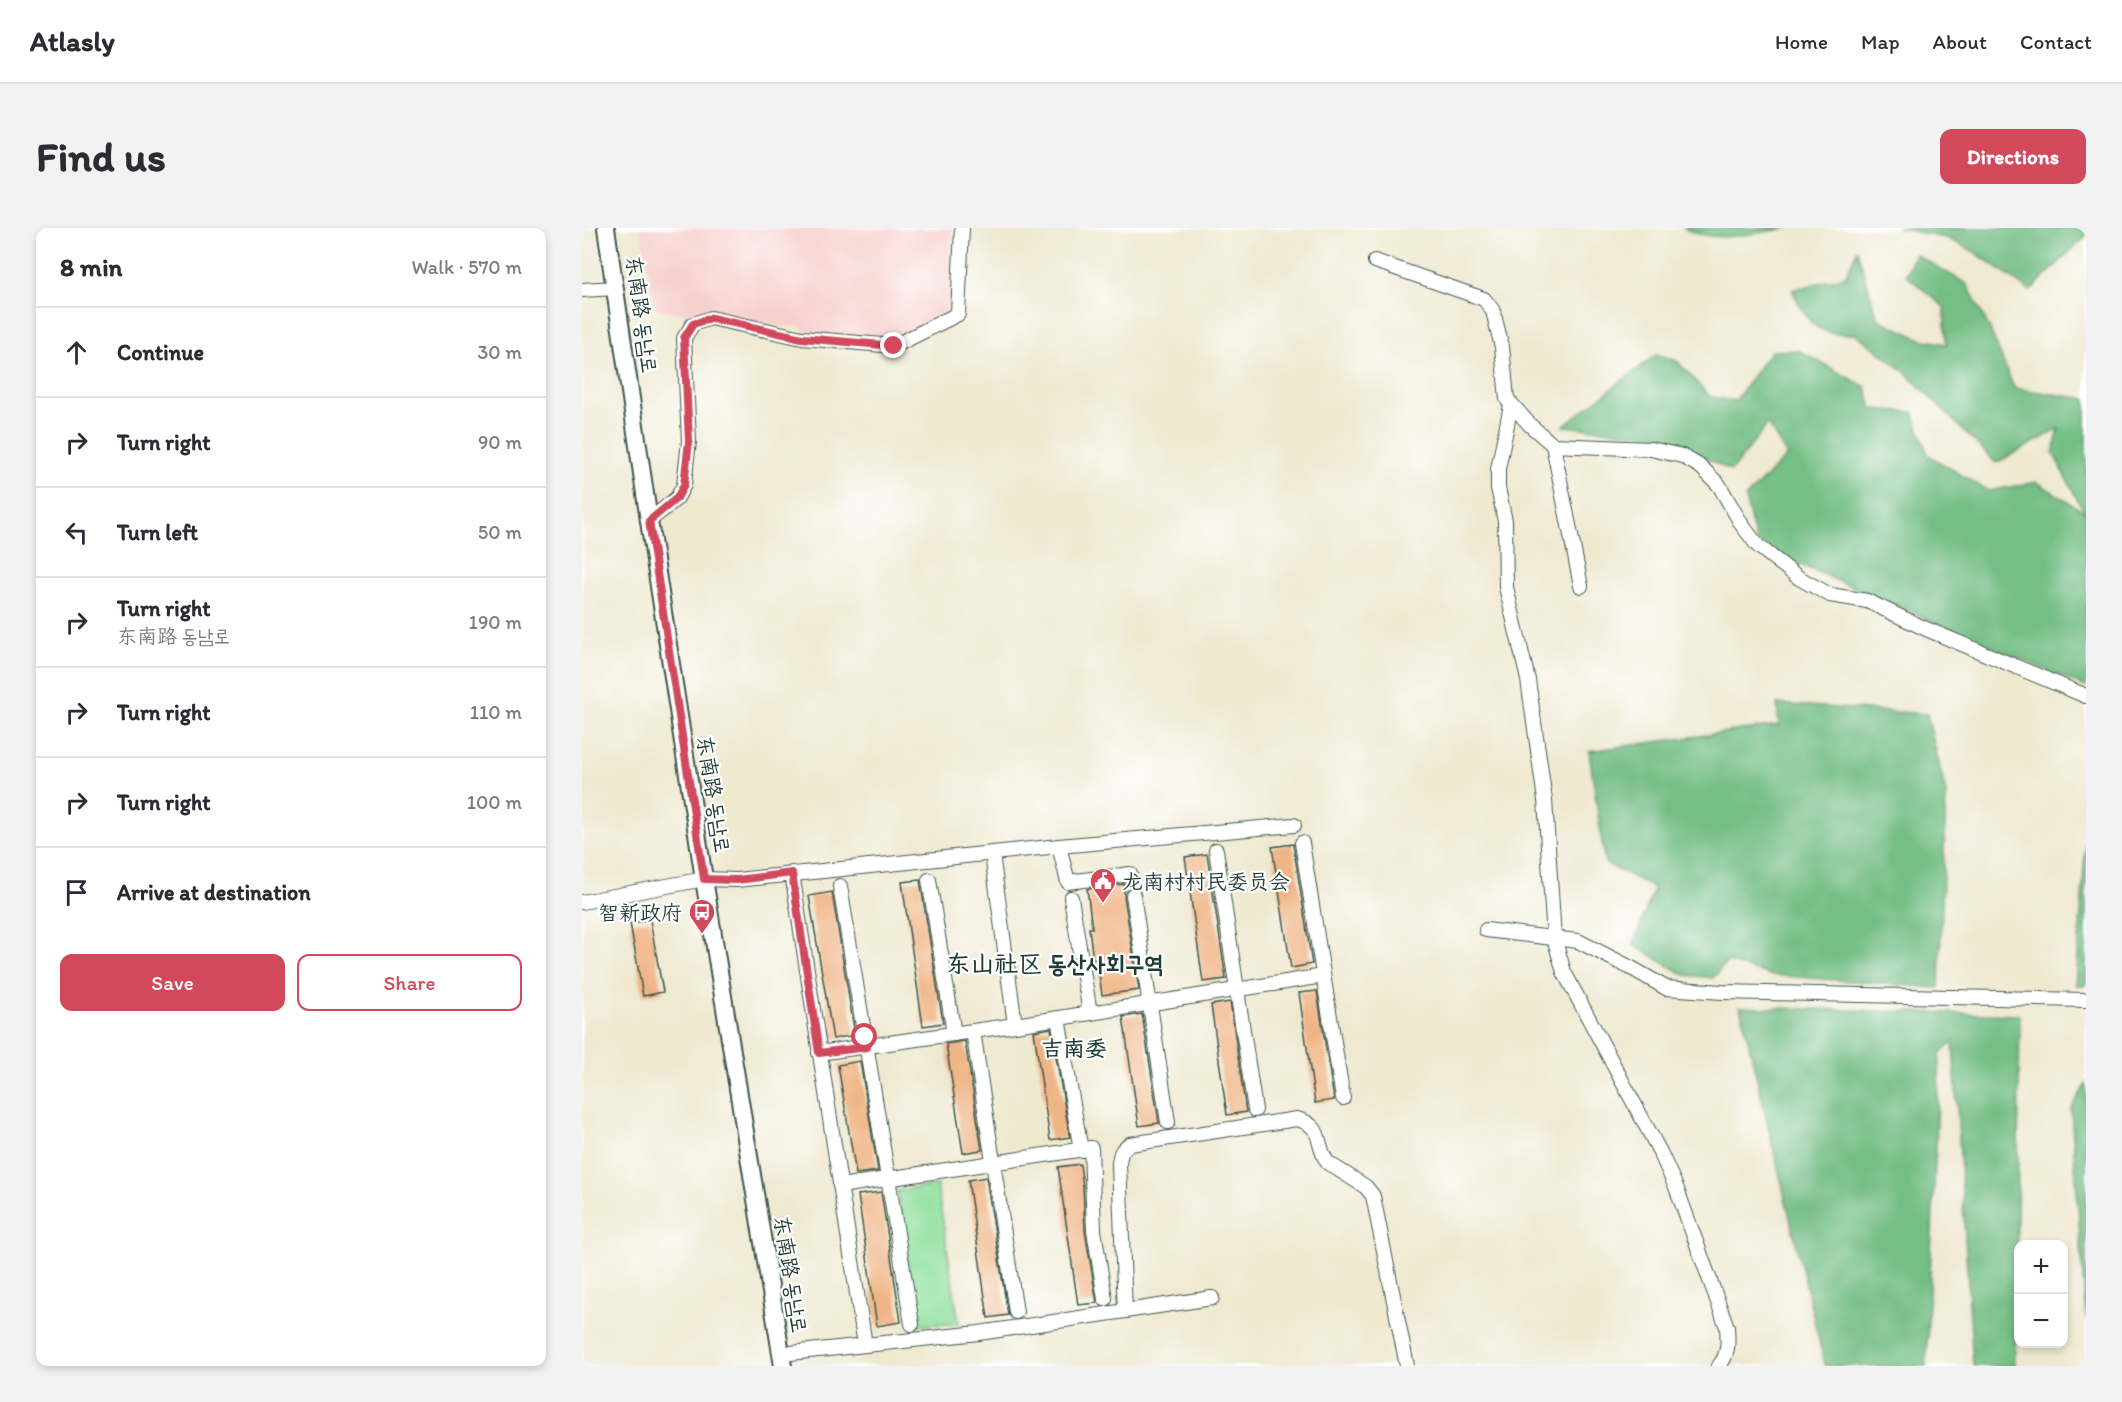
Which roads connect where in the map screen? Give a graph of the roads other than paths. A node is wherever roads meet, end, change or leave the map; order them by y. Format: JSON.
{"nodes":[{"id":1,"x":606,"y":228,"type":"edge"},
{"id":2,"x":962,"y":228,"type":"edge"},
{"id":3,"x":1375,"y":261,"type":"dead end"},
{"id":4,"x":615,"y":288,"type":"junction"},
{"id":5,"x":582,"y":290,"type":"edge"},
{"id":6,"x":1511,"y":405,"type":"junction"},
{"id":7,"x":1553,"y":445,"type":"junction"},
{"id":8,"x":649,"y":521,"type":"junction"},
{"id":9,"x":1581,"y":586,"type":"dead end"},
{"id":10,"x":2086,"y":696,"type":"edge"},
{"id":11,"x":1294,"y":825,"type":"dead end"},
{"id":12,"x":1302,"y":843,"type":"dead end"},
{"id":13,"x":1059,"y":846,"type":"junction"},
{"id":14,"x":1216,"y":850,"type":"dead end"},
{"id":15,"x":992,"y":854,"type":"junction"},
{"id":16,"x":792,"y":873,"type":"junction"},
{"id":17,"x":1130,"y":874,"type":"dead end"},
{"id":18,"x":704,"y":879,"type":"junction"},
{"id":19,"x":929,"y":880,"type":"dead end"},
{"id":20,"x":840,"y":886,"type":"dead end"},
{"id":21,"x":1133,"y":895,"type":"dead end"},
{"id":22,"x":1071,"y":897,"type":"dead end"},
{"id":23,"x":582,"y":902,"type":"edge"},
{"id":24,"x":1486,"y":930,"type":"dead end"},
{"id":25,"x":1554,"y":938,"type":"junction"},
{"id":26,"x":1323,"y":976,"type":"junction"},
{"id":27,"x":1237,"y":990,"type":"junction"},
{"id":28,"x":2086,"y":1000,"type":"edge"},
{"id":29,"x":1150,"y":1003,"type":"junction"},
{"id":30,"x":1090,"y":1013,"type":"junction"},
{"id":31,"x":1058,"y":1018,"type":"junction"},
{"id":32,"x":1014,"y":1025,"type":"junction"},
{"id":33,"x":973,"y":1031,"type":"junction"},
{"id":34,"x":954,"y":1034,"type":"junction"},
{"id":35,"x":867,"y":1047,"type":"junction"},
{"id":36,"x":819,"y":1053,"type":"junction"},
{"id":37,"x":1343,"y":1098,"type":"dead end"},
{"id":38,"x":1255,"y":1110,"type":"dead end"},
{"id":39,"x":1168,"y":1122,"type":"dead end"},
{"id":40,"x":1081,"y":1150,"type":"junction"},
{"id":41,"x":993,"y":1163,"type":"junction"},
{"id":42,"x":888,"y":1178,"type":"junction"},
{"id":43,"x":840,"y":1186,"type":"junction"},
{"id":44,"x":1212,"y":1298,"type":"dead end"},
{"id":45,"x":1105,"y":1299,"type":"dead end"},
{"id":46,"x":1125,"y":1311,"type":"junction"},
{"id":47,"x":1016,"y":1312,"type":"dead end"},
{"id":48,"x":912,"y":1324,"type":"dead end"},
{"id":49,"x":865,"y":1345,"type":"junction"},
{"id":50,"x":782,"y":1360,"type":"edge"},
{"id":51,"x":1407,"y":1366,"type":"edge"},
{"id":52,"x":1719,"y":1366,"type":"edge"}],
"edges":[{"from":1,"to":4,"type":"main road","name":"东南路 동남로"},
{"from":2,"to":8,"type":"street"},
{"from":3,"to":6,"type":"street"},
{"from":4,"to":5,"type":"street"},
{"from":4,"to":8,"type":"main road","name":"东南路 동남로"},
{"from":6,"to":7,"type":"street"},
{"from":6,"to":25,"type":"street"},
{"from":7,"to":9,"type":"street"},
{"from":7,"to":10,"type":"street"},
{"from":8,"to":18,"type":"main road","name":"东南路 동남로"},
{"from":11,"to":13,"type":"street"},
{"from":12,"to":26,"type":"street"},
{"from":13,"to":15,"type":"street"},
{"from":13,"to":17,"type":"street"},
{"from":14,"to":27,"type":"street"},
{"from":15,"to":16,"type":"street"},
{"from":15,"to":32,"type":"street"},
{"from":16,"to":18,"type":"street"},
{"from":16,"to":36,"type":"street"},
{"from":18,"to":23,"type":"street"},
{"from":18,"to":50,"type":"main road","name":"东南路 동남로"},
{"from":19,"to":34,"type":"street"},
{"from":20,"to":35,"type":"street"},
{"from":21,"to":29,"type":"street"},
{"from":22,"to":30,"type":"street"},
{"from":24,"to":25,"type":"street"},
{"from":25,"to":28,"type":"street"},
{"from":25,"to":52,"type":"street"},
{"from":26,"to":27,"type":"street"},
{"from":26,"to":37,"type":"street"},
{"from":27,"to":29,"type":"street"},
{"from":27,"to":38,"type":"street"},
{"from":29,"to":30,"type":"street"},
{"from":29,"to":39,"type":"street"},
{"from":30,"to":31,"type":"street"},
{"from":31,"to":32,"type":"street"},
{"from":31,"to":40,"type":"street"},
{"from":32,"to":33,"type":"street"},
{"from":33,"to":34,"type":"street"},
{"from":33,"to":41,"type":"street"},
{"from":34,"to":35,"type":"street"},
{"from":35,"to":36,"type":"street"},
{"from":35,"to":42,"type":"street"},
{"from":36,"to":43,"type":"street"},
{"from":40,"to":41,"type":"street"},
{"from":40,"to":45,"type":"street"},
{"from":41,"to":42,"type":"street"},
{"from":41,"to":47,"type":"street"},
{"from":42,"to":43,"type":"street"},
{"from":42,"to":48,"type":"street"},
{"from":43,"to":49,"type":"street"},
{"from":44,"to":46,"type":"street"},
{"from":46,"to":49,"type":"street"},
{"from":46,"to":51,"type":"street"},
{"from":49,"to":50,"type":"street"}]}
